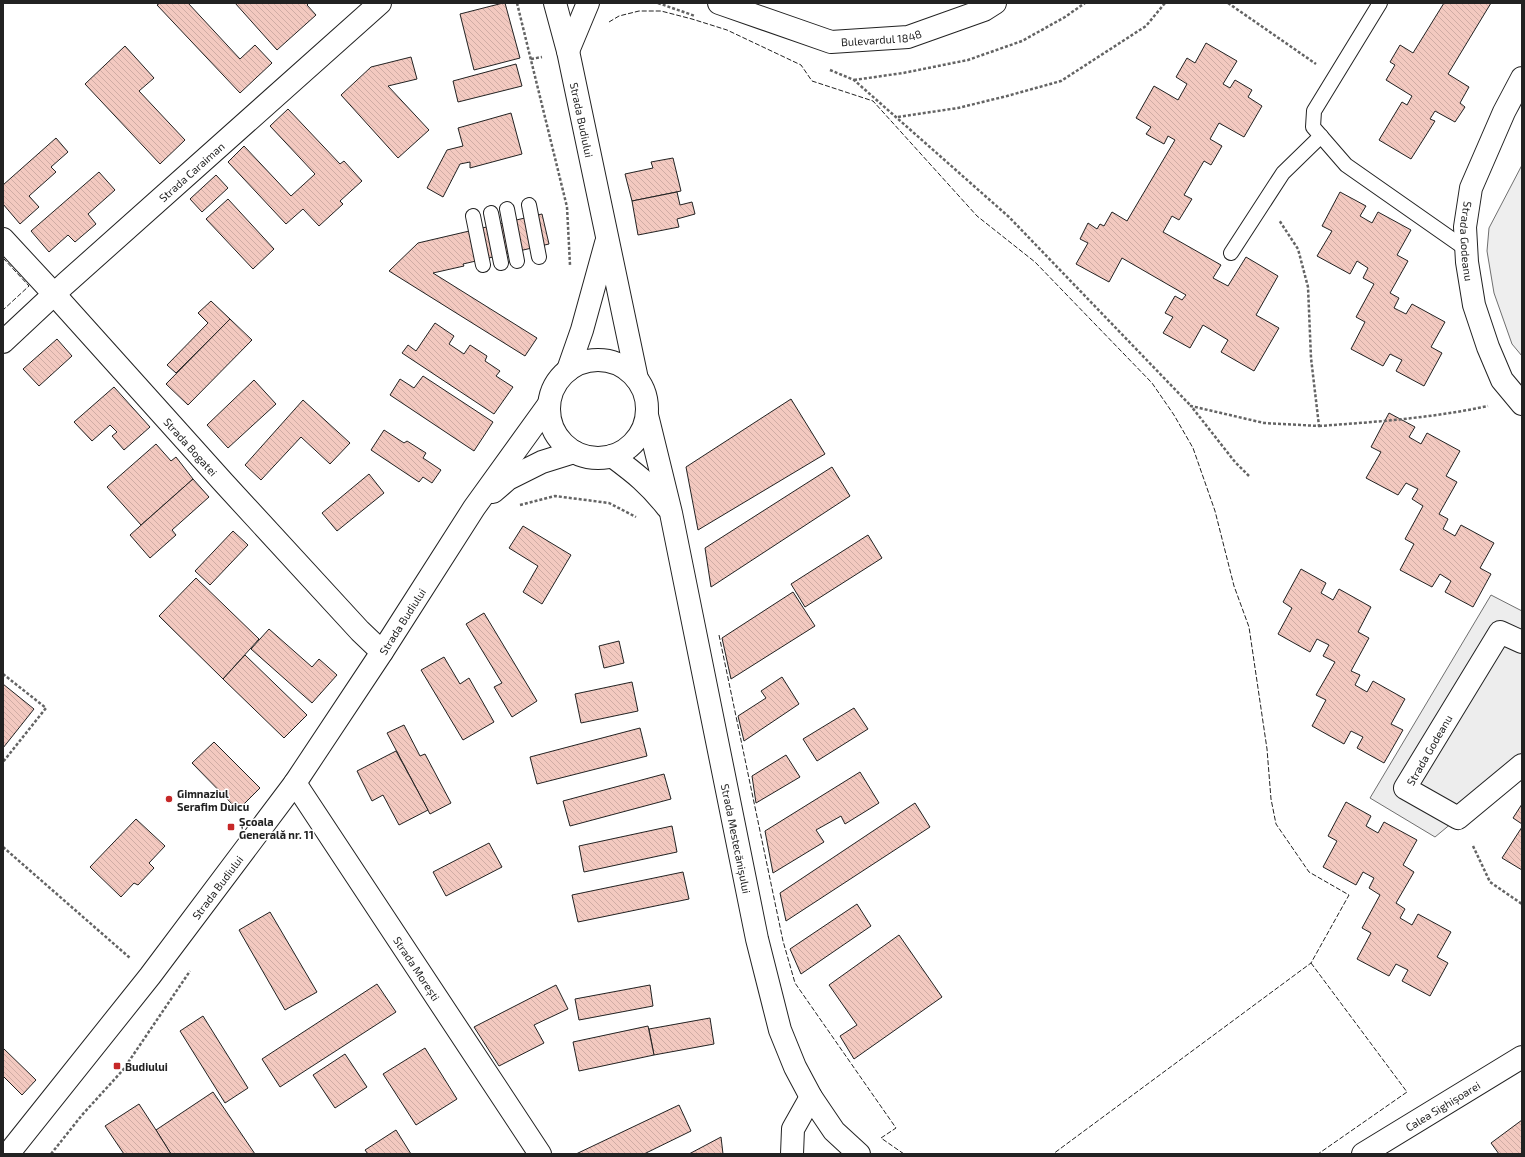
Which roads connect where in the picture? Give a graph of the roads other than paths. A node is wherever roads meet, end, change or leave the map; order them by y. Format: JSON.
{"nodes":[{"id":1,"x":380,"y":3,"type":"edge"},
{"id":2,"x":555,"y":3,"type":"edge"},
{"id":3,"x":588,"y":3,"type":"edge"},
{"id":4,"x":719,"y":3,"type":"edge"},
{"id":5,"x":996,"y":3,"type":"edge"},
{"id":6,"x":1380,"y":3,"type":"edge"},
{"id":7,"x":568,"y":51,"type":"junction"},
{"id":8,"x":1522,"y":78,"type":"edge"},
{"id":9,"x":1321,"y":136,"type":"junction"},
{"id":10,"x":529,"y":205,"type":"dead end"},
{"id":11,"x":507,"y":209,"type":"dead end"},
{"id":12,"x":491,"y":213,"type":"dead end"},
{"id":13,"x":473,"y":216,"type":"dead end"},
{"id":14,"x":607,"y":238,"type":"junction"},
{"id":15,"x":3,"y":239,"type":"edge"},
{"id":16,"x":1466,"y":249,"type":"junction"},
{"id":17,"x":1230,"y":253,"type":"dead end"},
{"id":18,"x":539,"y":257,"type":"dead end"},
{"id":19,"x":517,"y":261,"type":"dead end"},
{"id":20,"x":501,"y":263,"type":"dead end"},
{"id":21,"x":483,"y":265,"type":"dead end"},
{"id":22,"x":54,"y":294,"type":"junction"},
{"id":23,"x":3,"y":342,"type":"edge"},
{"id":24,"x":568,"y":370,"type":"junction"},
{"id":25,"x":637,"y":378,"type":"junction"},
{"id":26,"x":549,"y":404,"type":"junction"},
{"id":27,"x":1522,"y":404,"type":"edge"},
{"id":28,"x":647,"y":415,"type":"junction"},
{"id":29,"x":574,"y":452,"type":"junction"},
{"id":30,"x":612,"y":456,"type":"junction"},
{"id":31,"x":474,"y":508,"type":"junction"},
{"id":32,"x":671,"y":513,"type":"junction"},
{"id":33,"x":1522,"y":642,"type":"edge"},
{"id":34,"x":382,"y":652,"type":"junction"},
{"id":35,"x":1522,"y":765,"type":"edge"},
{"id":36,"x":295,"y":783,"type":"junction"},
{"id":37,"x":1522,"y":1057,"type":"edge"},
{"id":38,"x":811,"y":1097,"type":"junction"},
{"id":39,"x":8,"y":1154,"type":"edge"},
{"id":40,"x":540,"y":1154,"type":"edge"},
{"id":41,"x":792,"y":1154,"type":"edge"},
{"id":42,"x":859,"y":1154,"type":"edge"},
{"id":43,"x":1363,"y":1154,"type":"edge"}],
"edges":[{"from":1,"to":22,"type":"main road","name":"Strada Caraiman"},
{"from":2,"to":7,"type":"main road","name":"Strada Budiului"},
{"from":3,"to":7,"type":"main road"},
{"from":4,"to":5,"type":"main road","name":"Bulevardul 1848"},
{"from":6,"to":9,"type":"lane"},
{"from":7,"to":14,"type":"main road","name":"Strada Budiului"},
{"from":8,"to":16,"type":"main road","name":"Strada Godeanu"},
{"from":9,"to":16,"type":"lane"},
{"from":9,"to":17,"type":"lane"},
{"from":10,"to":18,"type":"lane"},
{"from":11,"to":19,"type":"lane"},
{"from":12,"to":20,"type":"lane"},
{"from":13,"to":21,"type":"lane"},
{"from":14,"to":24,"type":"main road","name":"Strada Budiului"},
{"from":14,"to":25,"type":"main road","name":"Strada Budiului"},
{"from":15,"to":22,"type":"main road","name":"Strada Bogatei"},
{"from":16,"to":27,"type":"main road","name":"Strada Godeanu"},
{"from":22,"to":23,"type":"main road","name":"Strada Caraiman"},
{"from":22,"to":34,"type":"main road","name":"Strada Bogatei"},
{"from":24,"to":25,"type":"main road"},
{"from":24,"to":26,"type":"main road"},
{"from":25,"to":28,"type":"main road"},
{"from":26,"to":29,"type":"main road"},
{"from":26,"to":31,"type":"main road","name":"Strada Budiului"},
{"from":28,"to":30,"type":"main road"},
{"from":28,"to":32,"type":"main road","name":"Strada Mestecănișului"},
{"from":29,"to":30,"type":"main road"},
{"from":29,"to":31,"type":"main road","name":"Strada Budiului"},
{"from":30,"to":32,"type":"main road","name":"Strada Mestecănișului"},
{"from":31,"to":34,"type":"main road","name":"Strada Budiului"},
{"from":32,"to":38,"type":"main road","name":"Strada Mestecănișului"},
{"from":33,"to":35,"type":"main road","name":"Strada Godeanu"},
{"from":34,"to":36,"type":"main road","name":"Strada Budiului"},
{"from":36,"to":39,"type":"main road","name":"Strada Budiului"},
{"from":36,"to":40,"type":"main road","name":"Strada Morești"},
{"from":37,"to":43,"type":"main road","name":"Calea Sighișoarei"},
{"from":38,"to":41,"type":"main road"},
{"from":38,"to":42,"type":"main road"}]}
